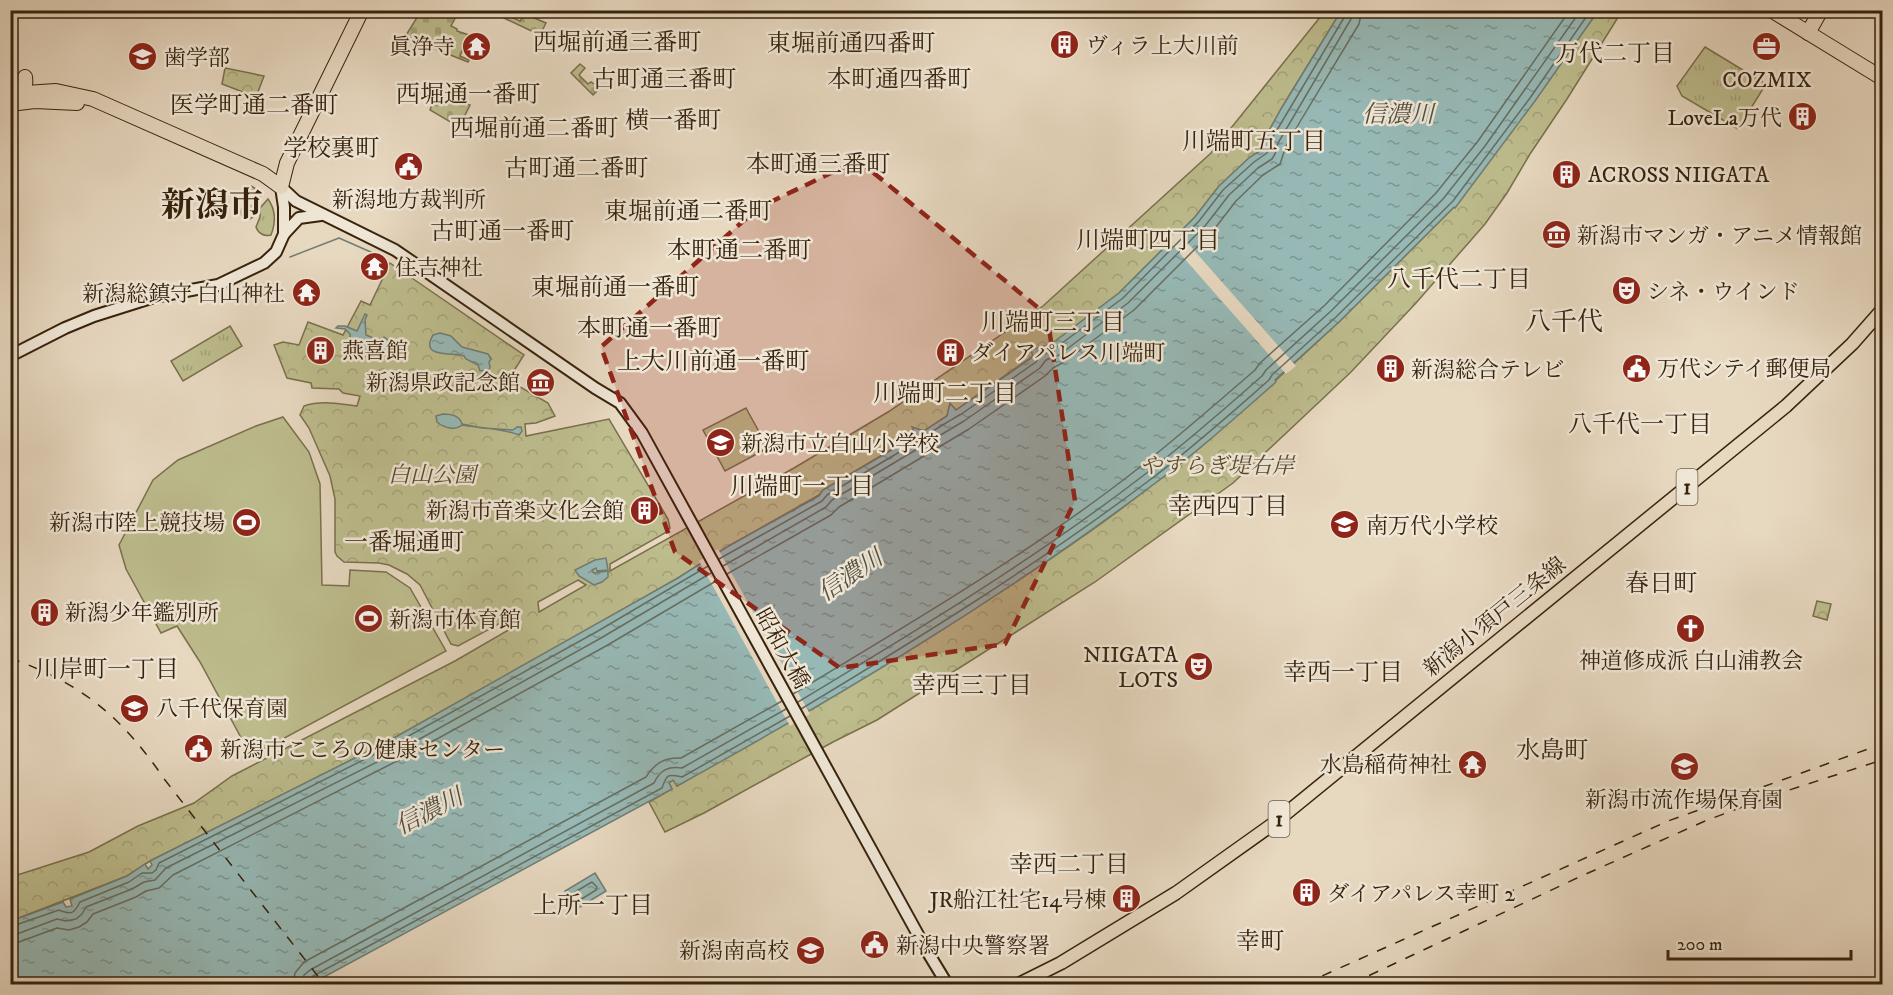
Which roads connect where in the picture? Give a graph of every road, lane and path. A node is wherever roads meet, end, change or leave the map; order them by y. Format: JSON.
{"nodes":[{"id":1,"x":362,"y":10,"type":"edge"},
{"id":2,"x":1771,"y":10,"type":"edge"},
{"id":3,"x":1821,"y":10,"type":"edge"},
{"id":4,"x":1808,"y":33,"type":"junction"},
{"id":5,"x":25,"y":77,"type":"dead end"},
{"id":6,"x":1882,"y":78,"type":"edge"},
{"id":7,"x":13,"y":97,"type":"edge"},
{"id":8,"x":281,"y":187,"type":"junction"},
{"id":9,"x":325,"y":215,"type":"junction"},
{"id":10,"x":284,"y":234,"type":"junction"},
{"id":11,"x":1882,"y":310,"type":"edge"},
{"id":12,"x":10,"y":356,"type":"edge"},
{"id":13,"x":947,"y":984,"type":"edge"},
{"id":14,"x":1019,"y":984,"type":"edge"}],
"edges":[{"from":1,"to":8,"type":"highway"},
{"from":2,"to":4,"type":"highway"},
{"from":3,"to":4,"type":"highway"},
{"from":4,"to":6,"type":"highway"},
{"from":5,"to":7,"type":"highway"},
{"from":7,"to":8,"type":"highway"},
{"from":8,"to":9,"type":"main road","name":"昭和大橋"},
{"from":8,"to":10,"type":"main road"},
{"from":9,"to":10,"type":"main road"},
{"from":9,"to":13,"type":"main road","name":"昭和大橋"},
{"from":10,"to":12,"type":"main road"},
{"from":11,"to":14,"type":"main road","name":"新潟小須戸三条線","number":"1"}]}
